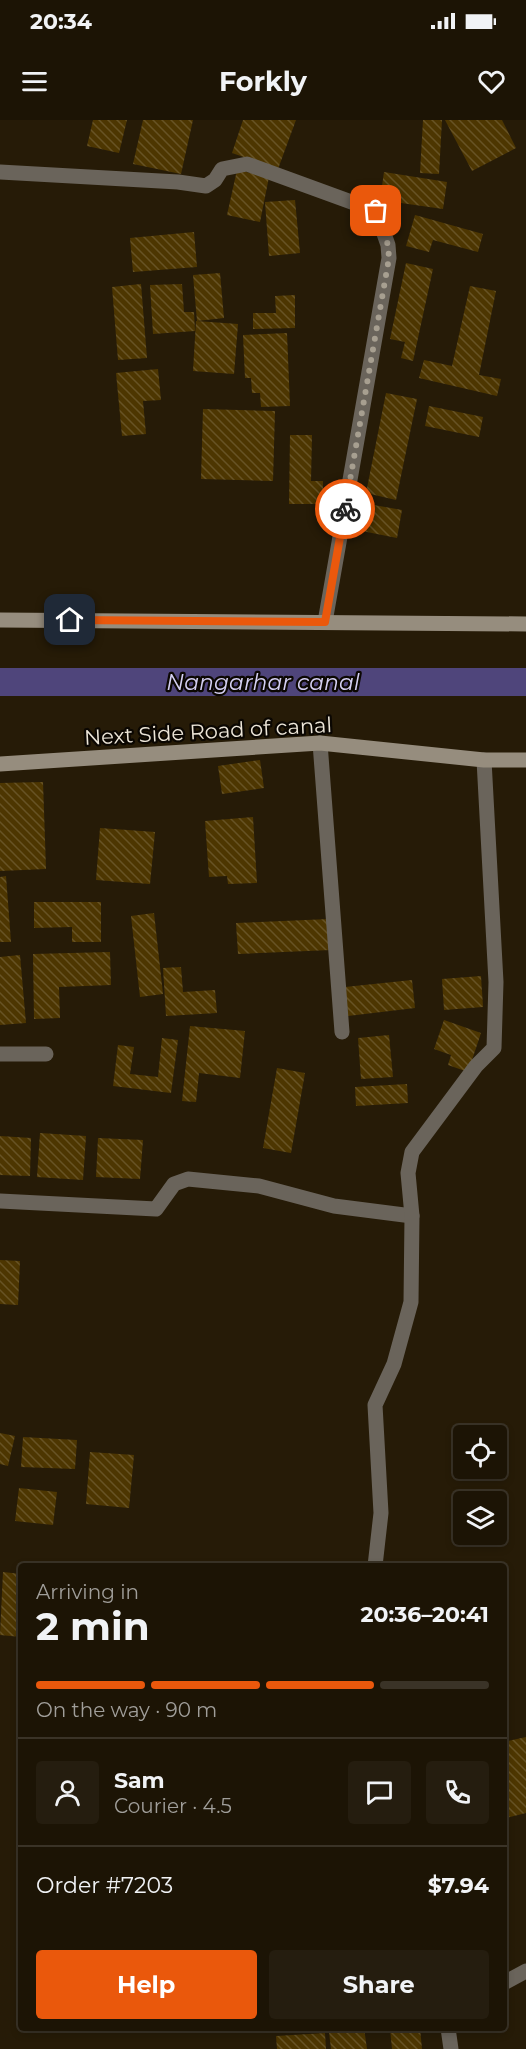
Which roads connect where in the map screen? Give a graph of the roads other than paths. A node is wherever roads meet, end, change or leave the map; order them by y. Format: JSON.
{"nodes":[{"id":1,"x":0,"y":172,"type":"edge"},
{"id":2,"x":0,"y":620,"type":"edge"},
{"id":3,"x":325,"y":622,"type":"junction"},
{"id":4,"x":526,"y":624,"type":"edge"},
{"id":5,"x":320,"y":743,"type":"junction"},
{"id":6,"x":484,"y":760,"type":"junction"},
{"id":7,"x":526,"y":760,"type":"edge"},
{"id":8,"x":0,"y":764,"type":"edge"},
{"id":9,"x":342,"y":1032,"type":"dead end"},
{"id":10,"x":0,"y":1054,"type":"edge"},
{"id":11,"x":46,"y":1054,"type":"dead end"},
{"id":12,"x":0,"y":1201,"type":"edge"},
{"id":13,"x":412,"y":1216,"type":"junction"},
{"id":14,"x":375,"y":1563,"type":"edge"},
{"id":15,"x":526,"y":1971,"type":"edge"},
{"id":16,"x":507,"y":1981,"type":"edge"},
{"id":17,"x":448,"y":2031,"type":"edge"},
{"id":18,"x":451,"y":2049,"type":"edge"}],
"edges":[{"from":1,"to":3,"type":"street"},
{"from":2,"to":3,"type":"street"},
{"from":3,"to":4,"type":"street"},
{"from":5,"to":6,"type":"street","name":"Next Side Road of canal"},
{"from":5,"to":8,"type":"street","name":"Next Side Road of canal"},
{"from":5,"to":9,"type":"street"},
{"from":6,"to":7,"type":"street","name":"Next Side Road of canal"},
{"from":6,"to":13,"type":"street"},
{"from":10,"to":11,"type":"street"},
{"from":12,"to":13,"type":"street"},
{"from":13,"to":14,"type":"street"},
{"from":15,"to":16,"type":"street"},
{"from":17,"to":18,"type":"street"}]}
